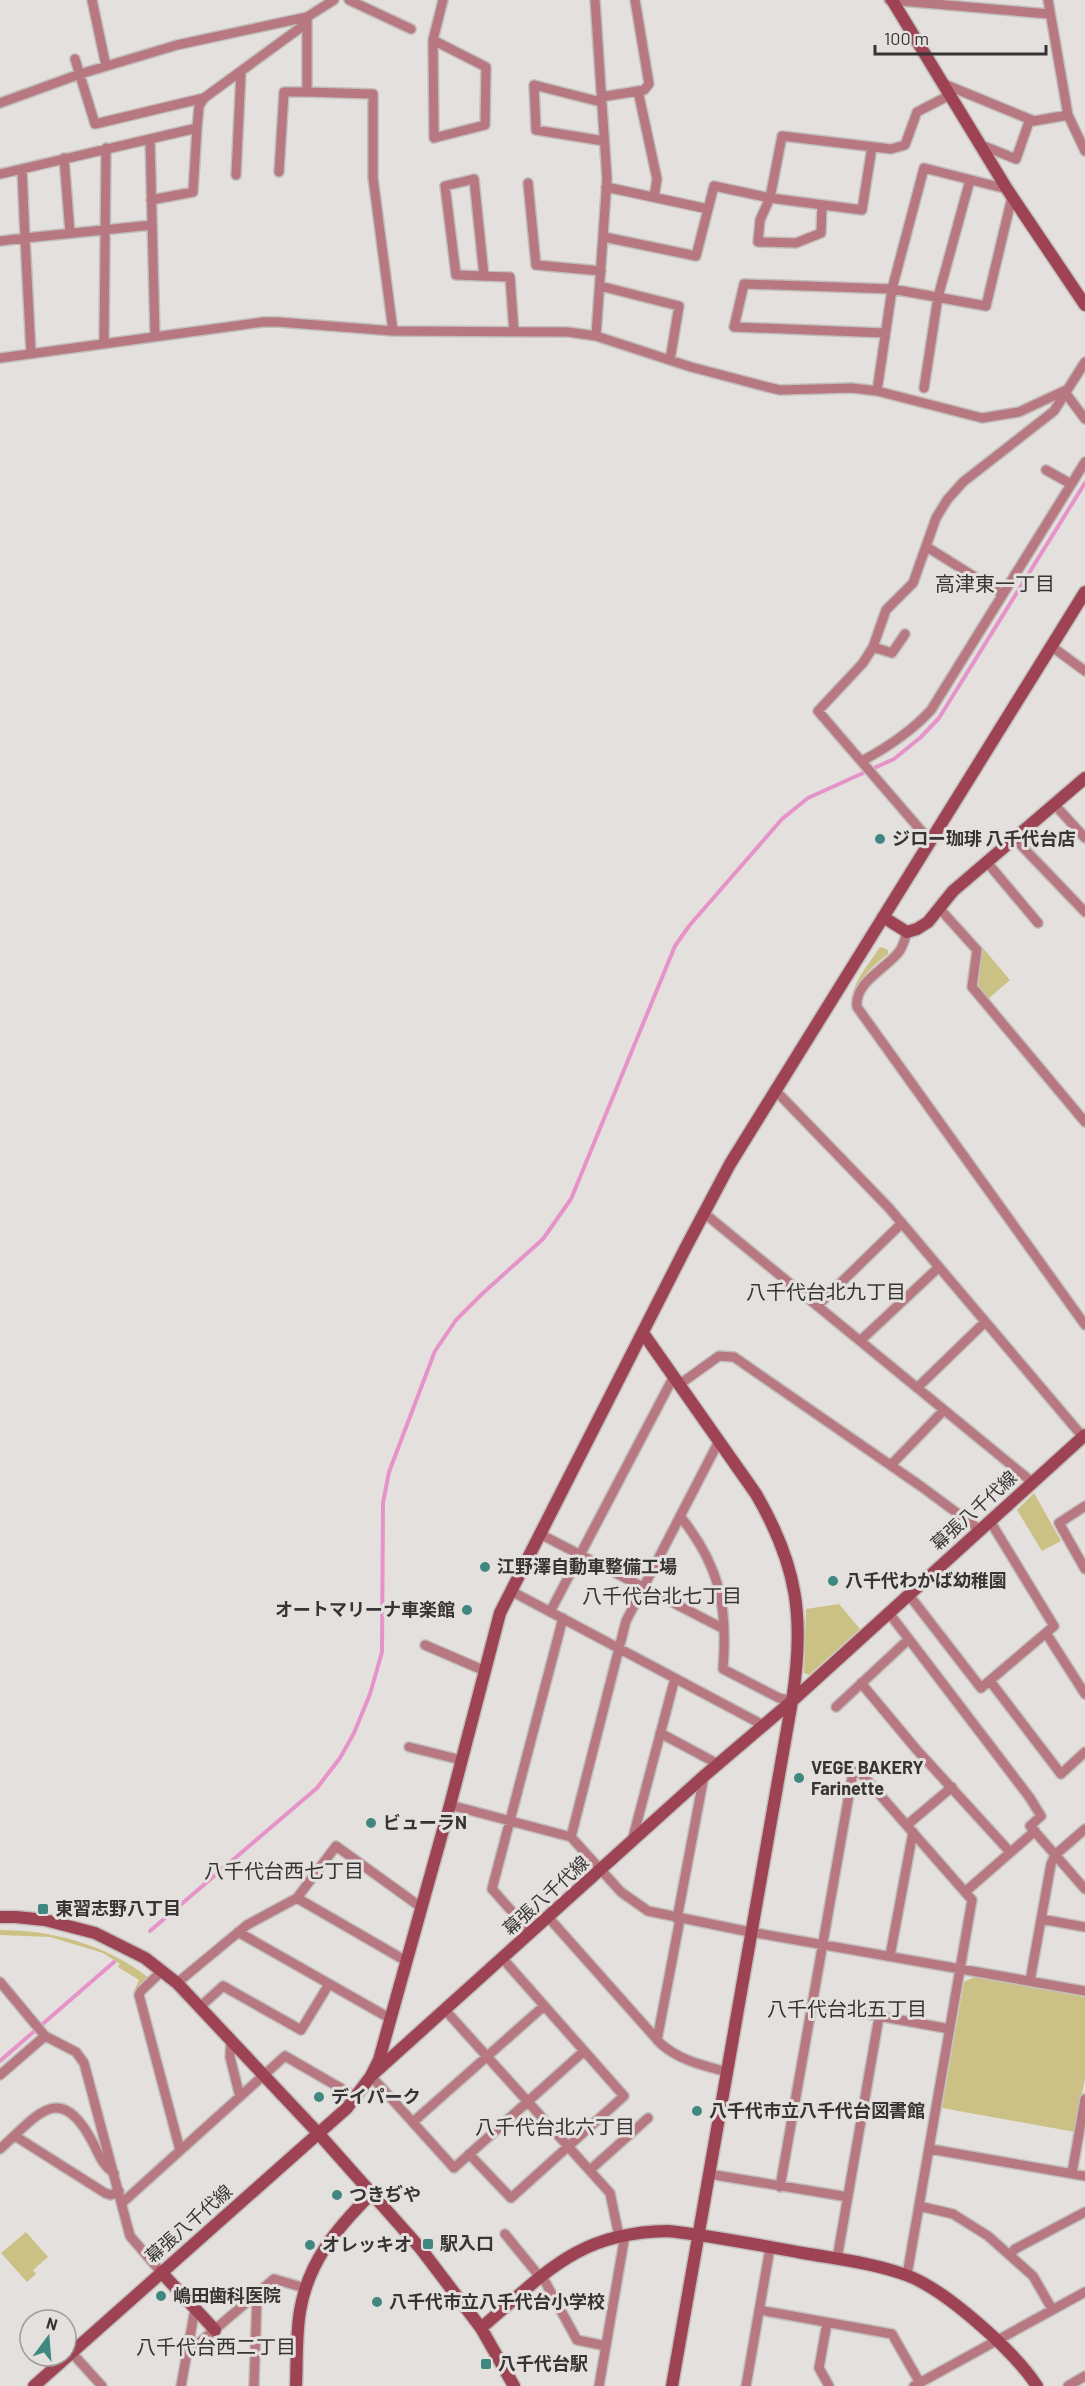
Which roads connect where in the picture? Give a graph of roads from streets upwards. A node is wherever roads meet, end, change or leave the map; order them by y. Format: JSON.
{"nodes":[{"id":1,"x":92,"y":0,"type":"edge"},
{"id":2,"x":334,"y":0,"type":"edge"},
{"id":3,"x":349,"y":0,"type":"edge"},
{"id":4,"x":443,"y":0,"type":"edge"},
{"id":5,"x":596,"y":0,"type":"edge"},
{"id":6,"x":635,"y":0,"type":"edge"},
{"id":7,"x":891,"y":0,"type":"edge"},
{"id":8,"x":1048,"y":0,"type":"edge"},
{"id":9,"x":319,"y":4,"type":"edge"},
{"id":10,"x":1049,"y":14,"type":"junction"},
{"id":11,"x":307,"y":17,"type":"junction"},
{"id":12,"x":411,"y":29,"type":"dead end"},
{"id":13,"x":434,"y":40,"type":"junction"},
{"id":14,"x":75,"y":59,"type":"dead end"},
{"id":15,"x":106,"y":66,"type":"junction"},
{"id":16,"x":241,"y":72,"type":"junction"},
{"id":17,"x":80,"y":74,"type":"junction"},
{"id":18,"x":947,"y":90,"type":"junction"},
{"id":19,"x":638,"y":91,"type":"junction"},
{"id":20,"x":307,"y":92,"type":"junction"},
{"id":21,"x":204,"y":98,"type":"junction"},
{"id":22,"x":601,"y":99,"type":"junction"},
{"id":23,"x":0,"y":103,"type":"edge"},
{"id":24,"x":1068,"y":115,"type":"junction"},
{"id":25,"x":1030,"y":119,"type":"junction"},
{"id":26,"x":197,"y":128,"type":"junction"},
{"id":27,"x":150,"y":139,"type":"junction"},
{"id":28,"x":604,"y":141,"type":"junction"},
{"id":29,"x":981,"y":145,"type":"junction"},
{"id":30,"x":872,"y":147,"type":"junction"},
{"id":31,"x":106,"y":148,"type":"junction"},
{"id":32,"x":1085,"y":151,"type":"edge"},
{"id":33,"x":64,"y":158,"type":"junction"},
{"id":34,"x":22,"y":169,"type":"junction"},
{"id":35,"x":279,"y":172,"type":"dead end"},
{"id":36,"x":0,"y":174,"type":"edge"},
{"id":37,"x":236,"y":175,"type":"dead end"},
{"id":38,"x":970,"y":180,"type":"junction"},
{"id":39,"x":528,"y":183,"type":"dead end"},
{"id":40,"x":606,"y":186,"type":"junction"},
{"id":41,"x":1010,"y":193,"type":"junction"},
{"id":42,"x":654,"y":197,"type":"junction"},
{"id":43,"x":770,"y":198,"type":"junction"},
{"id":44,"x":151,"y":200,"type":"junction"},
{"id":45,"x":822,"y":205,"type":"junction"},
{"id":46,"x":708,"y":209,"type":"junction"},
{"id":47,"x":152,"y":225,"type":"junction"},
{"id":48,"x":105,"y":231,"type":"junction"},
{"id":49,"x":70,"y":233,"type":"junction"},
{"id":50,"x":604,"y":237,"type":"junction"},
{"id":51,"x":25,"y":238,"type":"junction"},
{"id":52,"x":0,"y":241,"type":"edge"},
{"id":53,"x":601,"y":271,"type":"junction"},
{"id":54,"x":484,"y":276,"type":"junction"},
{"id":55,"x":600,"y":286,"type":"junction"},
{"id":56,"x":892,"y":289,"type":"junction"},
{"id":57,"x":938,"y":297,"type":"junction"},
{"id":58,"x":1085,"y":305,"type":"edge"},
{"id":59,"x":393,"y":331,"type":"junction"},
{"id":60,"x":514,"y":332,"type":"junction"},
{"id":61,"x":885,"y":333,"type":"junction"},
{"id":62,"x":596,"y":336,"type":"junction"},
{"id":63,"x":156,"y":337,"type":"junction"},
{"id":64,"x":104,"y":344,"type":"junction"},
{"id":65,"x":31,"y":353,"type":"junction"},
{"id":66,"x":0,"y":358,"type":"edge"},
{"id":67,"x":670,"y":360,"type":"junction"},
{"id":68,"x":1085,"y":362,"type":"edge"},
{"id":69,"x":924,"y":388,"type":"dead end"},
{"id":70,"x":877,"y":391,"type":"junction"},
{"id":71,"x":1064,"y":392,"type":"junction"},
{"id":72,"x":1085,"y":419,"type":"edge"},
{"id":73,"x":1085,"y":462,"type":"edge"},
{"id":74,"x":1046,"y":470,"type":"dead end"},
{"id":75,"x":1071,"y":484,"type":"junction"},
{"id":76,"x":927,"y":547,"type":"junction"},
{"id":77,"x":1085,"y":592,"type":"edge"},
{"id":78,"x":1002,"y":594,"type":"junction"},
{"id":79,"x":905,"y":634,"type":"dead end"},
{"id":80,"x":1051,"y":646,"type":"junction"},
{"id":81,"x":873,"y":647,"type":"junction"},
{"id":82,"x":1085,"y":657,"type":"edge"},
{"id":83,"x":1081,"y":668,"type":"edge"},
{"id":84,"x":863,"y":763,"type":"junction"},
{"id":85,"x":1085,"y":778,"type":"edge"},
{"id":86,"x":1054,"y":804,"type":"junction"},
{"id":87,"x":1014,"y":838,"type":"junction"},
{"id":88,"x":1085,"y":838,"type":"edge"},
{"id":89,"x":930,"y":841,"type":"junction"},
{"id":90,"x":986,"y":861,"type":"junction"},
{"id":91,"x":939,"y":908,"type":"junction"},
{"id":92,"x":1085,"y":912,"type":"edge"},
{"id":93,"x":883,"y":917,"type":"junction"},
{"id":94,"x":1038,"y":923,"type":"dead end"},
{"id":95,"x":907,"y":932,"type":"junction"},
{"id":96,"x":775,"y":1090,"type":"junction"},
{"id":97,"x":1085,"y":1122,"type":"edge"},
{"id":98,"x":704,"y":1213,"type":"junction"},
{"id":99,"x":902,"y":1223,"type":"junction"},
{"id":100,"x":939,"y":1267,"type":"junction"},
{"id":101,"x":817,"y":1306,"type":"junction"},
{"id":102,"x":985,"y":1322,"type":"junction"},
{"id":103,"x":1085,"y":1325,"type":"edge"},
{"id":104,"x":643,"y":1333,"type":"junction"},
{"id":105,"x":860,"y":1341,"type":"junction"},
{"id":106,"x":677,"y":1380,"type":"junction"},
{"id":107,"x":917,"y":1388,"type":"junction"},
{"id":108,"x":944,"y":1410,"type":"junction"},
{"id":109,"x":1084,"y":1436,"type":"edge"},
{"id":110,"x":719,"y":1441,"type":"junction"},
{"id":111,"x":891,"y":1465,"type":"junction"},
{"id":112,"x":1032,"y":1482,"type":"junction"},
{"id":113,"x":1085,"y":1506,"type":"edge"},
{"id":114,"x":680,"y":1516,"type":"junction"},
{"id":115,"x":990,"y":1521,"type":"junction"},
{"id":116,"x":980,"y":1530,"type":"junction"},
{"id":117,"x":540,"y":1534,"type":"junction"},
{"id":118,"x":580,"y":1554,"type":"junction"},
{"id":119,"x":1085,"y":1569,"type":"edge"},
{"id":120,"x":643,"y":1587,"type":"junction"},
{"id":121,"x":511,"y":1591,"type":"junction"},
{"id":122,"x":909,"y":1595,"type":"junction"},
{"id":123,"x":550,"y":1612,"type":"junction"},
{"id":124,"x":889,"y":1613,"type":"junction"},
{"id":125,"x":563,"y":1618,"type":"junction"},
{"id":126,"x":724,"y":1629,"type":"junction"},
{"id":127,"x":1046,"y":1633,"type":"junction"},
{"id":128,"x":909,"y":1639,"type":"junction"},
{"id":129,"x":426,"y":1645,"type":"dead end"},
{"id":130,"x":619,"y":1648,"type":"junction"},
{"id":131,"x":485,"y":1671,"type":"junction"},
{"id":132,"x":675,"y":1678,"type":"junction"},
{"id":133,"x":990,"y":1681,"type":"junction"},
{"id":134,"x":861,"y":1683,"type":"junction"},
{"id":135,"x":1085,"y":1694,"type":"edge"},
{"id":136,"x":792,"y":1701,"type":"junction"},
{"id":137,"x":836,"y":1707,"type":"dead end"},
{"id":138,"x":763,"y":1725,"type":"junction"},
{"id":139,"x":660,"y":1733,"type":"junction"},
{"id":140,"x":410,"y":1747,"type":"dead end"},
{"id":141,"x":1085,"y":1752,"type":"edge"},
{"id":142,"x":461,"y":1760,"type":"junction"},
{"id":143,"x":718,"y":1764,"type":"junction"},
{"id":144,"x":704,"y":1776,"type":"junction"},
{"id":145,"x":952,"y":1787,"type":"junction"},
{"id":146,"x":450,"y":1805,"type":"junction"},
{"id":147,"x":511,"y":1822,"type":"junction"},
{"id":148,"x":910,"y":1828,"type":"junction"},
{"id":149,"x":1085,"y":1828,"type":"edge"},
{"id":150,"x":1035,"y":1831,"type":"junction"},
{"id":151,"x":571,"y":1837,"type":"junction"},
{"id":152,"x":631,"y":1844,"type":"junction"},
{"id":153,"x":1010,"y":1852,"type":"junction"},
{"id":154,"x":1055,"y":1855,"type":"junction"},
{"id":155,"x":602,"y":1870,"type":"junction"},
{"id":156,"x":1085,"y":1890,"type":"edge"},
{"id":157,"x":965,"y":1892,"type":"junction"},
{"id":158,"x":297,"y":1898,"type":"junction"},
{"id":159,"x":422,"y":1908,"type":"junction"},
{"id":160,"x":0,"y":1917,"type":"edge"},
{"id":161,"x":549,"y":1918,"type":"junction"},
{"id":162,"x":678,"y":1919,"type":"junction"},
{"id":163,"x":1041,"y":1919,"type":"junction"},
{"id":164,"x":1085,"y":1927,"type":"edge"},
{"id":165,"x":238,"y":1932,"type":"junction"},
{"id":166,"x":751,"y":1933,"type":"junction"},
{"id":167,"x":531,"y":1934,"type":"junction"},
{"id":168,"x":822,"y":1944,"type":"junction"},
{"id":169,"x":890,"y":1956,"type":"junction"},
{"id":170,"x":503,"y":1959,"type":"junction"},
{"id":171,"x":406,"y":1961,"type":"junction"},
{"id":172,"x":960,"y":1969,"type":"junction"},
{"id":173,"x":162,"y":1971,"type":"junction"},
{"id":174,"x":1030,"y":1981,"type":"junction"},
{"id":175,"x":0,"y":1982,"type":"edge"},
{"id":176,"x":177,"y":1983,"type":"junction"},
{"id":177,"x":329,"y":1984,"type":"junction"},
{"id":178,"x":1085,"y":1991,"type":"edge"},
{"id":179,"x":812,"y":2004,"type":"junction"},
{"id":180,"x":544,"y":2006,"type":"junction"},
{"id":181,"x":200,"y":2007,"type":"junction"},
{"id":182,"x":446,"y":2011,"type":"junction"},
{"id":183,"x":879,"y":2016,"type":"junction"},
{"id":184,"x":390,"y":2019,"type":"junction"},
{"id":185,"x":950,"y":2029,"type":"junction"},
{"id":186,"x":41,"y":2030,"type":"junction"},
{"id":187,"x":231,"y":2040,"type":"junction"},
{"id":188,"x":657,"y":2040,"type":"junction"},
{"id":189,"x":584,"y":2051,"type":"junction"},
{"id":190,"x":487,"y":2056,"type":"junction"},
{"id":191,"x":727,"y":2072,"type":"junction"},
{"id":192,"x":0,"y":2075,"type":"edge"},
{"id":193,"x":371,"y":2076,"type":"junction"},
{"id":194,"x":265,"y":2077,"type":"junction"},
{"id":195,"x":240,"y":2097,"type":"junction"},
{"id":196,"x":356,"y":2097,"type":"junction"},
{"id":197,"x":1085,"y":2099,"type":"edge"},
{"id":198,"x":528,"y":2102,"type":"junction"},
{"id":199,"x":1084,"y":2112,"type":"edge"},
{"id":200,"x":648,"y":2118,"type":"dead end"},
{"id":201,"x":413,"y":2122,"type":"junction"},
{"id":202,"x":318,"y":2133,"type":"junction"},
{"id":203,"x":15,"y":2136,"type":"junction"},
{"id":204,"x":568,"y":2146,"type":"junction"},
{"id":205,"x":0,"y":2149,"type":"edge"},
{"id":206,"x":930,"y":2149,"type":"junction"},
{"id":207,"x":180,"y":2150,"type":"junction"},
{"id":208,"x":469,"y":2154,"type":"junction"},
{"id":209,"x":590,"y":2170,"type":"junction"},
{"id":210,"x":114,"y":2173,"type":"junction"},
{"id":211,"x":709,"y":2174,"type":"junction"},
{"id":212,"x":1072,"y":2174,"type":"junction"},
{"id":213,"x":1085,"y":2176,"type":"edge"},
{"id":214,"x":780,"y":2187,"type":"junction"},
{"id":215,"x":119,"y":2191,"type":"junction"},
{"id":216,"x":371,"y":2194,"type":"junction"},
{"id":217,"x":848,"y":2197,"type":"junction"},
{"id":218,"x":122,"y":2203,"type":"junction"},
{"id":219,"x":919,"y":2206,"type":"junction"},
{"id":220,"x":1085,"y":2212,"type":"edge"},
{"id":221,"x":505,"y":2234,"type":"dead end"},
{"id":222,"x":622,"y":2235,"type":"junction"},
{"id":223,"x":699,"y":2235,"type":"junction"},
{"id":224,"x":770,"y":2247,"type":"junction"},
{"id":225,"x":1010,"y":2255,"type":"junction"},
{"id":226,"x":837,"y":2259,"type":"junction"},
{"id":227,"x":161,"y":2272,"type":"junction"},
{"id":228,"x":908,"y":2275,"type":"junction"},
{"id":229,"x":541,"y":2276,"type":"junction"},
{"id":230,"x":305,"y":2288,"type":"junction"},
{"id":231,"x":1085,"y":2292,"type":"edge"},
{"id":232,"x":257,"y":2295,"type":"junction"},
{"id":233,"x":195,"y":2310,"type":"junction"},
{"id":234,"x":759,"y":2310,"type":"junction"},
{"id":235,"x":1052,"y":2310,"type":"junction"},
{"id":236,"x":827,"y":2323,"type":"junction"},
{"id":237,"x":481,"y":2328,"type":"junction"},
{"id":238,"x":215,"y":2330,"type":"junction"},
{"id":239,"x":996,"y":2340,"type":"junction"},
{"id":240,"x":606,"y":2346,"type":"junction"},
{"id":241,"x":78,"y":2348,"type":"edge"},
{"id":242,"x":186,"y":2355,"type":"junction"},
{"id":243,"x":78,"y":2360,"type":"edge"},
{"id":244,"x":55,"y":2368,"type":"edge"},
{"id":245,"x":1085,"y":2376,"type":"edge"},
{"id":246,"x":917,"y":2385,"type":"edge"},
{"id":247,"x":34,"y":2386,"type":"edge"},
{"id":248,"x":102,"y":2386,"type":"edge"},
{"id":249,"x":181,"y":2386,"type":"edge"},
{"id":250,"x":254,"y":2386,"type":"edge"},
{"id":251,"x":297,"y":2386,"type":"edge"},
{"id":252,"x":514,"y":2386,"type":"edge"},
{"id":253,"x":599,"y":2386,"type":"edge"},
{"id":254,"x":672,"y":2386,"type":"edge"},
{"id":255,"x":746,"y":2386,"type":"edge"},
{"id":256,"x":829,"y":2386,"type":"edge"},
{"id":257,"x":1037,"y":2386,"type":"edge"},
{"id":258,"x":1068,"y":2386,"type":"edge"}],
"edges":[{"from":1,"to":15,"type":"street"},
{"from":2,"to":9,"type":"street"},
{"from":3,"to":12,"type":"street"},
{"from":4,"to":13,"type":"street"},
{"from":5,"to":22,"type":"street"},
{"from":6,"to":19,"type":"street"},
{"from":7,"to":10,"type":"street"},
{"from":7,"to":18,"type":"street"},
{"from":8,"to":10,"type":"street"},
{"from":9,"to":11,"type":"street"},
{"from":10,"to":24,"type":"street"},
{"from":11,"to":15,"type":"street"},
{"from":11,"to":16,"type":"street"},
{"from":11,"to":20,"type":"street"},
{"from":13,"to":13,"type":"street"},
{"from":14,"to":17,"type":"street"},
{"from":15,"to":17,"type":"street"},
{"from":16,"to":21,"type":"street"},
{"from":16,"to":37,"type":"street"},
{"from":17,"to":21,"type":"street"},
{"from":17,"to":23,"type":"street"},
{"from":18,"to":25,"type":"street"},
{"from":18,"to":29,"type":"street"},
{"from":18,"to":30,"type":"street"},
{"from":19,"to":22,"type":"street"},
{"from":19,"to":42,"type":"street"},
{"from":20,"to":35,"type":"street"},
{"from":20,"to":59,"type":"street"},
{"from":21,"to":26,"type":"street"},
{"from":22,"to":28,"type":"street"},
{"from":22,"to":28,"type":"street"},
{"from":24,"to":25,"type":"street"},
{"from":24,"to":32,"type":"street"},
{"from":25,"to":29,"type":"street"},
{"from":26,"to":27,"type":"street"},
{"from":26,"to":44,"type":"street"},
{"from":27,"to":31,"type":"street"},
{"from":27,"to":44,"type":"street"},
{"from":28,"to":40,"type":"street"},
{"from":29,"to":41,"type":"street"},
{"from":30,"to":43,"type":"street"},
{"from":30,"to":45,"type":"street"},
{"from":31,"to":33,"type":"street"},
{"from":31,"to":48,"type":"street"},
{"from":33,"to":34,"type":"street"},
{"from":33,"to":49,"type":"street"},
{"from":34,"to":36,"type":"street"},
{"from":34,"to":51,"type":"street"},
{"from":38,"to":41,"type":"street"},
{"from":38,"to":56,"type":"street"},
{"from":38,"to":57,"type":"street"},
{"from":39,"to":53,"type":"street"},
{"from":40,"to":42,"type":"street"},
{"from":40,"to":50,"type":"street"},
{"from":41,"to":57,"type":"street"},
{"from":41,"to":58,"type":"street"},
{"from":42,"to":46,"type":"street"},
{"from":43,"to":45,"type":"street"},
{"from":43,"to":45,"type":"street"},
{"from":43,"to":46,"type":"street"},
{"from":44,"to":47,"type":"street"},
{"from":46,"to":50,"type":"street"},
{"from":47,"to":48,"type":"street"},
{"from":47,"to":63,"type":"street"},
{"from":48,"to":49,"type":"street"},
{"from":48,"to":64,"type":"street"},
{"from":49,"to":51,"type":"street"},
{"from":50,"to":53,"type":"street"},
{"from":51,"to":52,"type":"street"},
{"from":51,"to":65,"type":"street"},
{"from":53,"to":55,"type":"street"},
{"from":54,"to":54,"type":"street"},
{"from":54,"to":60,"type":"street"},
{"from":55,"to":62,"type":"street"},
{"from":55,"to":67,"type":"street"},
{"from":56,"to":57,"type":"street"},
{"from":56,"to":61,"type":"street"},
{"from":56,"to":61,"type":"street"},
{"from":57,"to":69,"type":"street"},
{"from":59,"to":60,"type":"street"},
{"from":59,"to":63,"type":"street"},
{"from":60,"to":62,"type":"street"},
{"from":61,"to":70,"type":"street"},
{"from":62,"to":67,"type":"street"},
{"from":63,"to":64,"type":"street"},
{"from":64,"to":65,"type":"street"},
{"from":65,"to":66,"type":"street"},
{"from":67,"to":70,"type":"street"},
{"from":68,"to":71,"type":"street"},
{"from":70,"to":71,"type":"street"},
{"from":71,"to":72,"type":"street"},
{"from":71,"to":76,"type":"street"},
{"from":73,"to":75,"type":"street"},
{"from":74,"to":75,"type":"street"},
{"from":75,"to":78,"type":"street"},
{"from":76,"to":78,"type":"street"},
{"from":76,"to":81,"type":"street"},
{"from":77,"to":80,"type":"street"},
{"from":78,"to":84,"type":"street"},
{"from":79,"to":81,"type":"street"},
{"from":80,"to":83,"type":"street"},
{"from":80,"to":89,"type":"street"},
{"from":81,"to":84,"type":"street"},
{"from":82,"to":83,"type":"street"},
{"from":84,"to":89,"type":"street"},
{"from":85,"to":86,"type":"street"},
{"from":86,"to":87,"type":"street"},
{"from":86,"to":88,"type":"street"},
{"from":87,"to":90,"type":"street"},
{"from":87,"to":92,"type":"street"},
{"from":89,"to":93,"type":"street"},
{"from":90,"to":91,"type":"street"},
{"from":90,"to":94,"type":"street"},
{"from":91,"to":95,"type":"street"},
{"from":91,"to":97,"type":"street"},
{"from":93,"to":95,"type":"street"},
{"from":93,"to":96,"type":"street"},
{"from":95,"to":103,"type":"street"},
{"from":96,"to":98,"type":"street"},
{"from":96,"to":99,"type":"street"},
{"from":98,"to":101,"type":"street"},
{"from":98,"to":104,"type":"street"},
{"from":99,"to":100,"type":"street"},
{"from":99,"to":101,"type":"street"},
{"from":100,"to":102,"type":"street"},
{"from":100,"to":105,"type":"street"},
{"from":101,"to":105,"type":"street"},
{"from":102,"to":107,"type":"street"},
{"from":102,"to":109,"type":"street"},
{"from":104,"to":106,"type":"street"},
{"from":104,"to":117,"type":"street"},
{"from":105,"to":107,"type":"street"},
{"from":106,"to":110,"type":"street"},
{"from":106,"to":111,"type":"street"},
{"from":106,"to":118,"type":"street"},
{"from":107,"to":108,"type":"street"},
{"from":108,"to":111,"type":"street"},
{"from":108,"to":112,"type":"street"},
{"from":109,"to":112,"type":"street","name":"幕張八千代線"},
{"from":110,"to":114,"type":"street"},
{"from":110,"to":136,"type":"street"},
{"from":111,"to":116,"type":"street"},
{"from":112,"to":115,"type":"street","name":"幕張八千代線"},
{"from":113,"to":119,"type":"street"},
{"from":114,"to":120,"type":"street"},
{"from":114,"to":126,"type":"street"},
{"from":115,"to":116,"type":"street","name":"幕張八千代線"},
{"from":115,"to":127,"type":"street"},
{"from":116,"to":122,"type":"street","name":"幕張八千代線"},
{"from":117,"to":118,"type":"street"},
{"from":117,"to":121,"type":"street"},
{"from":118,"to":120,"type":"street"},
{"from":118,"to":123,"type":"street"},
{"from":120,"to":126,"type":"street"},
{"from":120,"to":130,"type":"street"},
{"from":121,"to":123,"type":"street"},
{"from":121,"to":131,"type":"street"},
{"from":122,"to":124,"type":"street","name":"幕張八千代線"},
{"from":122,"to":133,"type":"street"},
{"from":123,"to":125,"type":"street"},
{"from":124,"to":128,"type":"street"},
{"from":124,"to":136,"type":"street","name":"幕張八千代線"},
{"from":125,"to":130,"type":"street"},
{"from":125,"to":147,"type":"street"},
{"from":126,"to":136,"type":"street"},
{"from":127,"to":133,"type":"street"},
{"from":127,"to":135,"type":"street"},
{"from":128,"to":134,"type":"street"},
{"from":128,"to":150,"type":"street"},
{"from":129,"to":131,"type":"street"},
{"from":130,"to":132,"type":"street"},
{"from":130,"to":151,"type":"street"},
{"from":131,"to":142,"type":"street"},
{"from":132,"to":138,"type":"street"},
{"from":132,"to":139,"type":"street"},
{"from":133,"to":141,"type":"street"},
{"from":134,"to":137,"type":"street"},
{"from":134,"to":145,"type":"street"},
{"from":136,"to":138,"type":"street","name":"幕張八千代線"},
{"from":136,"to":166,"type":"street"},
{"from":138,"to":143,"type":"street","name":"幕張八千代線"},
{"from":139,"to":143,"type":"street"},
{"from":139,"to":152,"type":"street"},
{"from":140,"to":142,"type":"street"},
{"from":142,"to":146,"type":"street"},
{"from":143,"to":144,"type":"street","name":"幕張八千代線"},
{"from":144,"to":152,"type":"street","name":"幕張八千代線"},
{"from":144,"to":162,"type":"street"},
{"from":145,"to":148,"type":"street"},
{"from":145,"to":153,"type":"street"},
{"from":146,"to":147,"type":"street"},
{"from":146,"to":159,"type":"street"},
{"from":147,"to":151,"type":"street"},
{"from":147,"to":167,"type":"street"},
{"from":148,"to":157,"type":"street"},
{"from":148,"to":168,"type":"street"},
{"from":148,"to":169,"type":"street"},
{"from":149,"to":154,"type":"street"},
{"from":150,"to":153,"type":"street"},
{"from":150,"to":154,"type":"street"},
{"from":151,"to":155,"type":"street"},
{"from":152,"to":155,"type":"street","name":"幕張八千代線"},
{"from":153,"to":157,"type":"street"},
{"from":154,"to":156,"type":"street"},
{"from":154,"to":163,"type":"street"},
{"from":155,"to":161,"type":"street","name":"幕張八千代線"},
{"from":155,"to":162,"type":"street"},
{"from":157,"to":172,"type":"street"},
{"from":158,"to":159,"type":"street"},
{"from":158,"to":165,"type":"street"},
{"from":158,"to":171,"type":"street"},
{"from":159,"to":171,"type":"street"},
{"from":160,"to":173,"type":"street"},
{"from":161,"to":167,"type":"street","name":"幕張八千代線"},
{"from":161,"to":188,"type":"street"},
{"from":162,"to":166,"type":"street"},
{"from":162,"to":188,"type":"street"},
{"from":163,"to":164,"type":"street"},
{"from":163,"to":174,"type":"street"},
{"from":165,"to":176,"type":"street"},
{"from":165,"to":177,"type":"street"},
{"from":166,"to":168,"type":"street"},
{"from":166,"to":191,"type":"street"},
{"from":167,"to":170,"type":"street","name":"幕張八千代線"},
{"from":168,"to":169,"type":"street"},
{"from":168,"to":179,"type":"street"},
{"from":169,"to":172,"type":"street"},
{"from":170,"to":180,"type":"street"},
{"from":170,"to":182,"type":"street","name":"幕張八千代線"},
{"from":171,"to":184,"type":"street"},
{"from":172,"to":174,"type":"street"},
{"from":172,"to":185,"type":"street"},
{"from":173,"to":176,"type":"street"},
{"from":173,"to":207,"type":"street"},
{"from":174,"to":178,"type":"street"},
{"from":175,"to":186,"type":"street"},
{"from":176,"to":181,"type":"street"},
{"from":177,"to":181,"type":"street"},
{"from":177,"to":184,"type":"street"},
{"from":179,"to":183,"type":"street"},
{"from":179,"to":214,"type":"street"},
{"from":180,"to":189,"type":"street"},
{"from":180,"to":190,"type":"street"},
{"from":181,"to":187,"type":"street"},
{"from":182,"to":190,"type":"street"},
{"from":182,"to":193,"type":"street","name":"幕張八千代線"},
{"from":183,"to":185,"type":"street"},
{"from":183,"to":217,"type":"street"},
{"from":184,"to":193,"type":"street"},
{"from":185,"to":206,"type":"street"},
{"from":186,"to":192,"type":"street"},
{"from":186,"to":210,"type":"street"},
{"from":187,"to":194,"type":"street"},
{"from":187,"to":195,"type":"street"},
{"from":188,"to":191,"type":"street"},
{"from":189,"to":198,"type":"street"},
{"from":189,"to":204,"type":"street"},
{"from":190,"to":198,"type":"street"},
{"from":190,"to":201,"type":"street"},
{"from":191,"to":211,"type":"street"},
{"from":193,"to":196,"type":"street","name":"幕張八千代線"},
{"from":193,"to":201,"type":"street"},
{"from":194,"to":195,"type":"street"},
{"from":194,"to":196,"type":"street"},
{"from":194,"to":202,"type":"street"},
{"from":195,"to":207,"type":"street"},
{"from":196,"to":202,"type":"street","name":"幕張八千代線"},
{"from":197,"to":199,"type":"street"},
{"from":198,"to":204,"type":"street"},
{"from":198,"to":208,"type":"street"},
{"from":199,"to":212,"type":"street"},
{"from":200,"to":209,"type":"street"},
{"from":201,"to":208,"type":"street"},
{"from":202,"to":216,"type":"street"},
{"from":202,"to":227,"type":"street","name":"幕張八千代線"},
{"from":203,"to":205,"type":"street"},
{"from":203,"to":210,"type":"street"},
{"from":203,"to":215,"type":"street"},
{"from":204,"to":208,"type":"street"},
{"from":204,"to":209,"type":"street"},
{"from":206,"to":212,"type":"street"},
{"from":206,"to":219,"type":"street"},
{"from":207,"to":218,"type":"street"},
{"from":209,"to":222,"type":"street"},
{"from":210,"to":215,"type":"street"},
{"from":211,"to":214,"type":"street"},
{"from":211,"to":223,"type":"street"},
{"from":212,"to":213,"type":"street"},
{"from":214,"to":217,"type":"street"},
{"from":215,"to":218,"type":"street"},
{"from":216,"to":230,"type":"street"},
{"from":216,"to":237,"type":"street"},
{"from":217,"to":226,"type":"street"},
{"from":218,"to":227,"type":"street"},
{"from":219,"to":225,"type":"street"},
{"from":219,"to":228,"type":"street"},
{"from":220,"to":225,"type":"street"},
{"from":221,"to":229,"type":"street"},
{"from":222,"to":223,"type":"street"},
{"from":222,"to":229,"type":"street"},
{"from":222,"to":240,"type":"street"},
{"from":223,"to":224,"type":"street"},
{"from":223,"to":254,"type":"street"},
{"from":224,"to":226,"type":"street"},
{"from":224,"to":234,"type":"street"},
{"from":225,"to":235,"type":"street"},
{"from":226,"to":228,"type":"street"},
{"from":227,"to":233,"type":"street"},
{"from":227,"to":241,"type":"street","name":"幕張八千代線"},
{"from":228,"to":239,"type":"street"},
{"from":229,"to":237,"type":"street"},
{"from":229,"to":240,"type":"street"},
{"from":230,"to":232,"type":"street"},
{"from":230,"to":251,"type":"street"},
{"from":231,"to":235,"type":"street"},
{"from":232,"to":238,"type":"street"},
{"from":232,"to":250,"type":"street"},
{"from":233,"to":238,"type":"street"},
{"from":233,"to":242,"type":"street"},
{"from":234,"to":236,"type":"street"},
{"from":234,"to":255,"type":"street"},
{"from":235,"to":239,"type":"street"},
{"from":236,"to":246,"type":"street"},
{"from":236,"to":256,"type":"street"},
{"from":237,"to":252,"type":"street"},
{"from":238,"to":242,"type":"street"},
{"from":239,"to":246,"type":"street"},
{"from":239,"to":257,"type":"street"},
{"from":240,"to":253,"type":"street"},
{"from":242,"to":249,"type":"street"},
{"from":243,"to":248,"type":"street"},
{"from":244,"to":247,"type":"street","name":"幕張八千代線"},
{"from":245,"to":258,"type":"street"}]}
